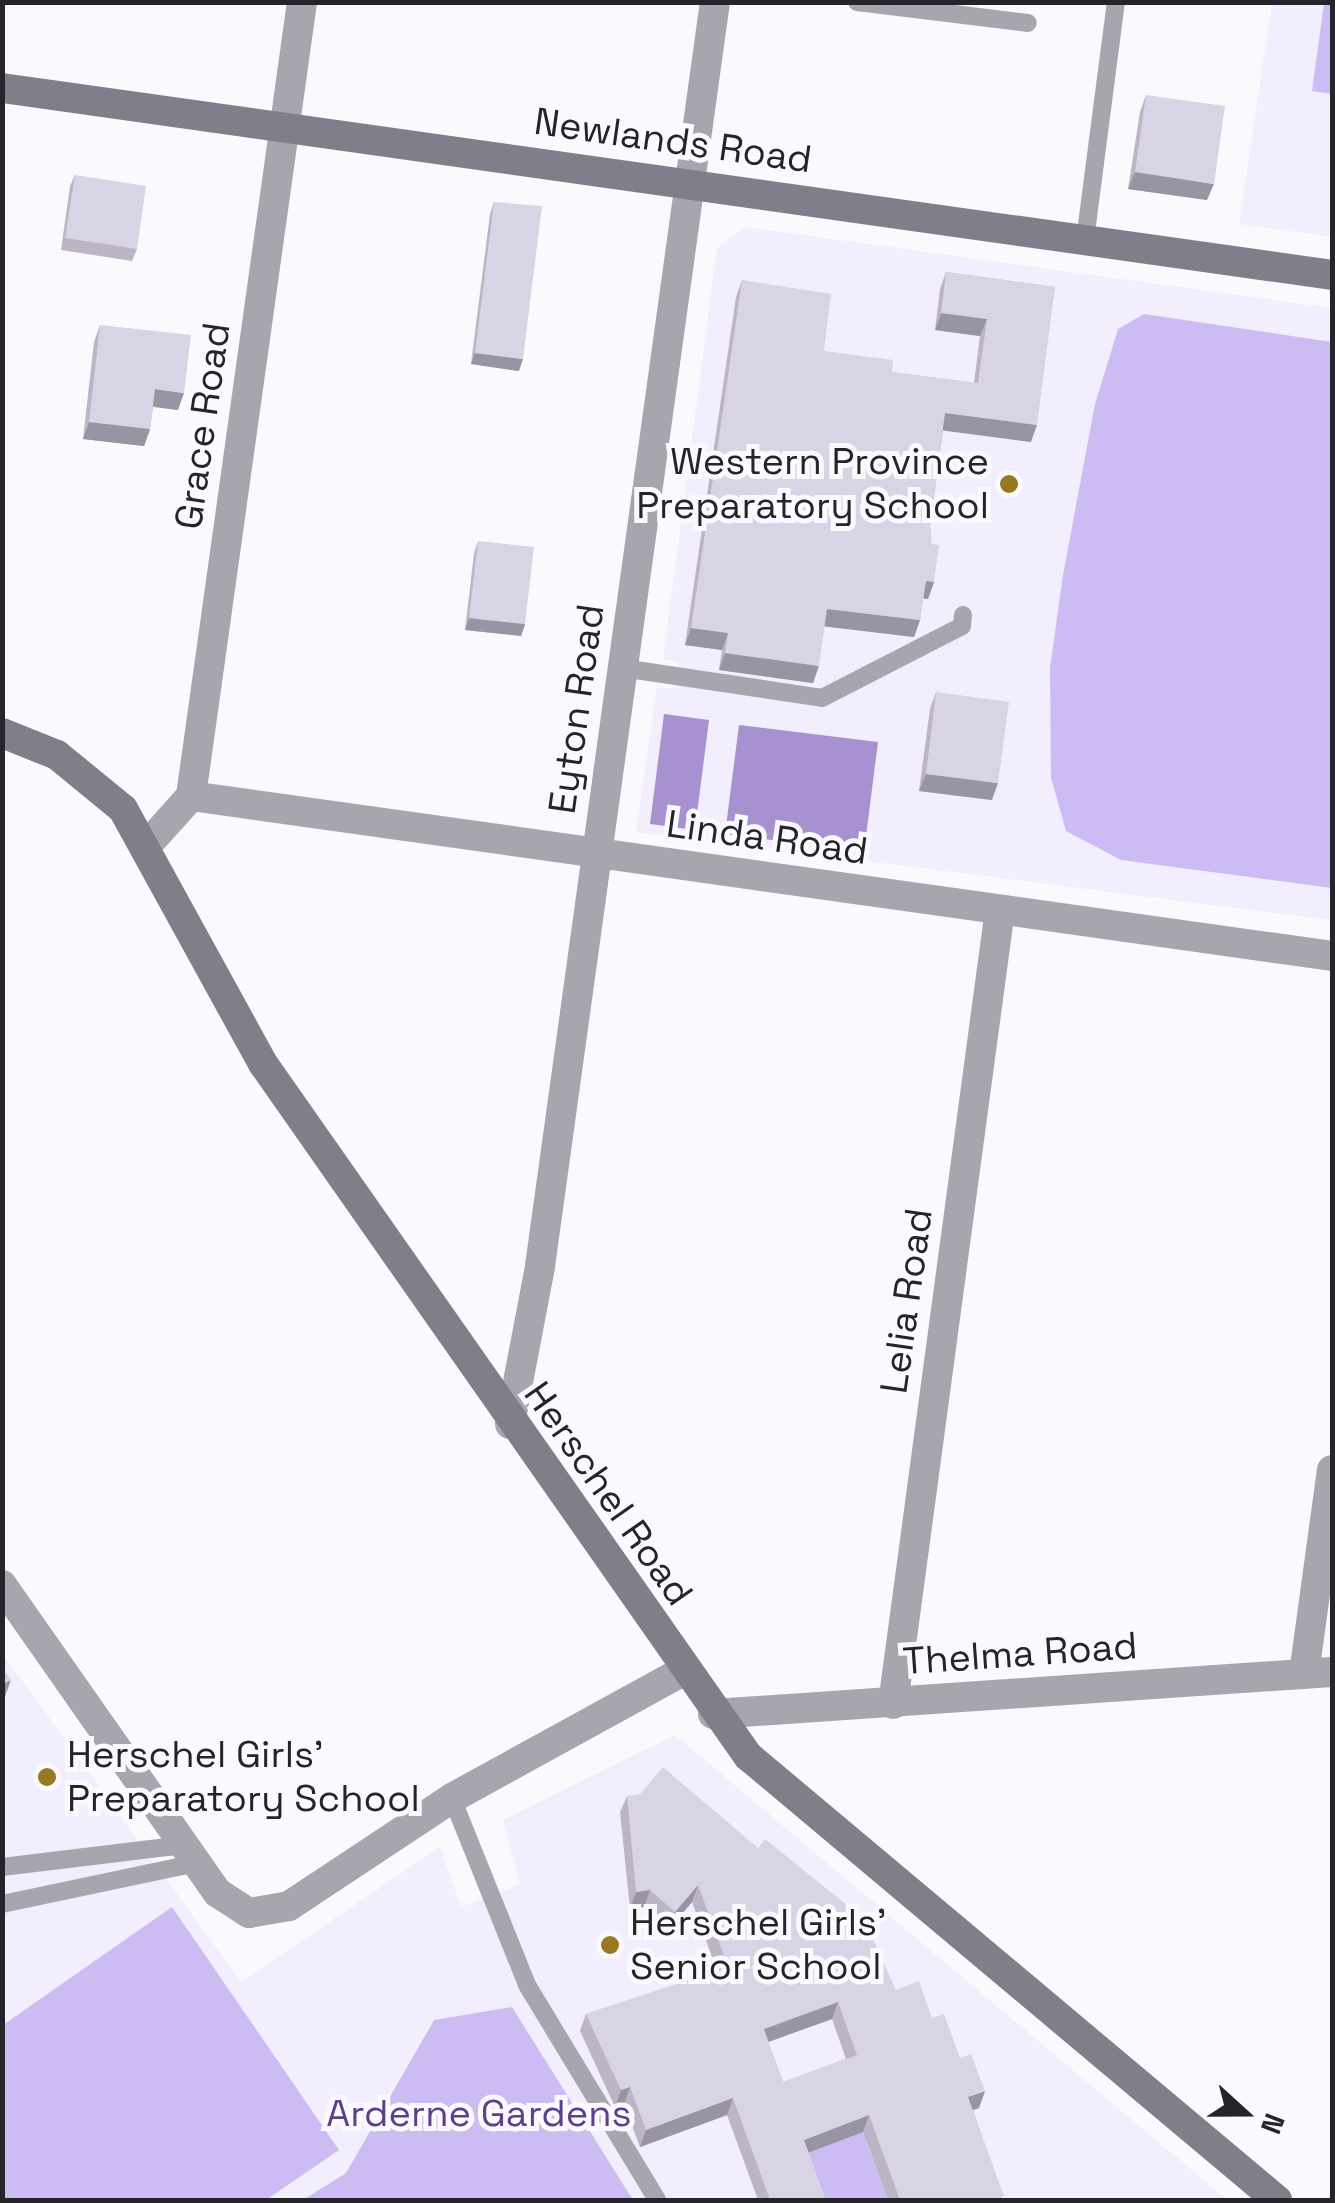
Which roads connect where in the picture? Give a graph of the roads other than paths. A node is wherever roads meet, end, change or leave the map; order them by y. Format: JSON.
{"nodes":[{"id":1,"x":302,"y":2,"type":"edge"},
{"id":2,"x":716,"y":2,"type":"edge"},
{"id":3,"x":857,"y":2,"type":"edge"},
{"id":4,"x":1116,"y":2,"type":"edge"},
{"id":5,"x":1028,"y":23,"type":"dead end"},
{"id":6,"x":2,"y":88,"type":"edge"},
{"id":7,"x":284,"y":126,"type":"junction"},
{"id":8,"x":690,"y":184,"type":"junction"},
{"id":9,"x":1085,"y":240,"type":"junction"},
{"id":10,"x":1332,"y":275,"type":"edge"},
{"id":11,"x":963,"y":615,"type":"dead end"},
{"id":12,"x":622,"y":668,"type":"junction"},
{"id":13,"x":2,"y":733,"type":"edge"},
{"id":14,"x":191,"y":796,"type":"junction"},
{"id":15,"x":148,"y":844,"type":"junction"},
{"id":16,"x":598,"y":856,"type":"junction"},
{"id":17,"x":1000,"y":910,"type":"junction"},
{"id":18,"x":1332,"y":956,"type":"edge"},
{"id":19,"x":510,"y":1424,"type":"junction"},
{"id":20,"x":1332,"y":1470,"type":"edge"},
{"id":21,"x":2,"y":1585,"type":"edge"},
{"id":22,"x":682,"y":1671,"type":"junction"},
{"id":23,"x":1318,"y":1673,"type":"edge"},
{"id":24,"x":894,"y":1704,"type":"junction"},
{"id":25,"x":712,"y":1714,"type":"junction"},
{"id":26,"x":452,"y":1798,"type":"junction"},
{"id":27,"x":190,"y":1854,"type":"junction"},
{"id":28,"x":2,"y":1866,"type":"edge"},
{"id":29,"x":2,"y":1904,"type":"edge"},
{"id":30,"x":657,"y":2200,"type":"edge"},
{"id":31,"x":1277,"y":2200,"type":"edge"}],
"edges":[{"from":1,"to":7,"type":"street","name":"Grace Road"},
{"from":2,"to":8,"type":"street","name":"Eyton Road"},
{"from":3,"to":5,"type":"lane"},
{"from":4,"to":9,"type":"lane"},
{"from":6,"to":7,"type":"street","name":"Newlands Road"},
{"from":7,"to":8,"type":"street","name":"Newlands Road"},
{"from":7,"to":14,"type":"street","name":"Grace Road"},
{"from":8,"to":9,"type":"street","name":"Newlands Road"},
{"from":8,"to":12,"type":"street","name":"Eyton Road"},
{"from":9,"to":10,"type":"street","name":"Newlands Road"},
{"from":11,"to":12,"type":"lane"},
{"from":12,"to":16,"type":"street","name":"Eyton Road"},
{"from":13,"to":15,"type":"street","name":"Herschel Road"},
{"from":14,"to":15,"type":"street"},
{"from":14,"to":16,"type":"street","name":"Linda Road"},
{"from":15,"to":19,"type":"street","name":"Herschel Road"},
{"from":16,"to":17,"type":"street","name":"Linda Road"},
{"from":16,"to":19,"type":"street","name":"Eyton Road"},
{"from":17,"to":18,"type":"street","name":"Linda Road"},
{"from":17,"to":24,"type":"street","name":"Lelia Road"},
{"from":19,"to":22,"type":"street","name":"Herschel Road"},
{"from":20,"to":23,"type":"street"},
{"from":21,"to":27,"type":"street"},
{"from":22,"to":25,"type":"street","name":"Herschel Road"},
{"from":22,"to":26,"type":"street"},
{"from":23,"to":24,"type":"street","name":"Thelma Road"},
{"from":24,"to":25,"type":"street","name":"Thelma Road"},
{"from":25,"to":31,"type":"street","name":"Herschel Road"},
{"from":26,"to":27,"type":"street"},
{"from":26,"to":30,"type":"lane"},
{"from":27,"to":28,"type":"lane"},
{"from":27,"to":29,"type":"lane"}]}
